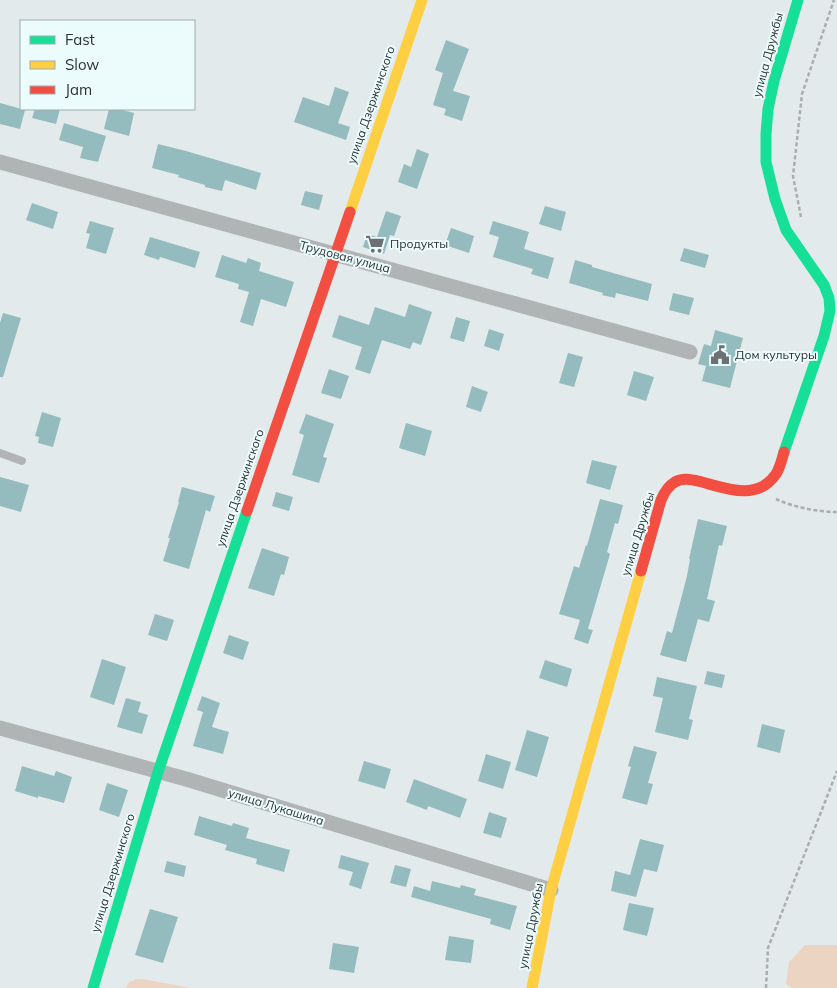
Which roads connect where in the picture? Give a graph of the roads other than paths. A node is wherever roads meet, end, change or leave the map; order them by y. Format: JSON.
{"nodes":[{"id":1,"x":422,"y":0,"type":"edge"},
{"id":2,"x":798,"y":0,"type":"edge"},
{"id":3,"x":0,"y":162,"type":"edge"},
{"id":4,"x":335,"y":254,"type":"junction"},
{"id":5,"x":690,"y":352,"type":"dead end"},
{"id":6,"x":0,"y":453,"type":"edge"},
{"id":7,"x":22,"y":460,"type":"dead end"},
{"id":8,"x":0,"y":728,"type":"edge"},
{"id":9,"x":158,"y":772,"type":"junction"},
{"id":10,"x":551,"y":890,"type":"junction"},
{"id":11,"x":93,"y":988,"type":"edge"},
{"id":12,"x":532,"y":988,"type":"edge"}],
"edges":[{"from":1,"to":4,"type":"street","name":"улица Дзержинского"},
{"from":2,"to":10,"type":"street","name":"улица Дружбы"},
{"from":3,"to":4,"type":"street","name":"Трудовая улица"},
{"from":4,"to":5,"type":"street","name":"Трудовая улица"},
{"from":4,"to":9,"type":"street","name":"улица Дзержинского"},
{"from":6,"to":7,"type":"lane"},
{"from":8,"to":9,"type":"street","name":"улица Лукашина"},
{"from":9,"to":10,"type":"street","name":"улица Лукашина"},
{"from":9,"to":11,"type":"street","name":"улица Дзержинского"},
{"from":10,"to":12,"type":"street","name":"улица Дружбы"}]}
